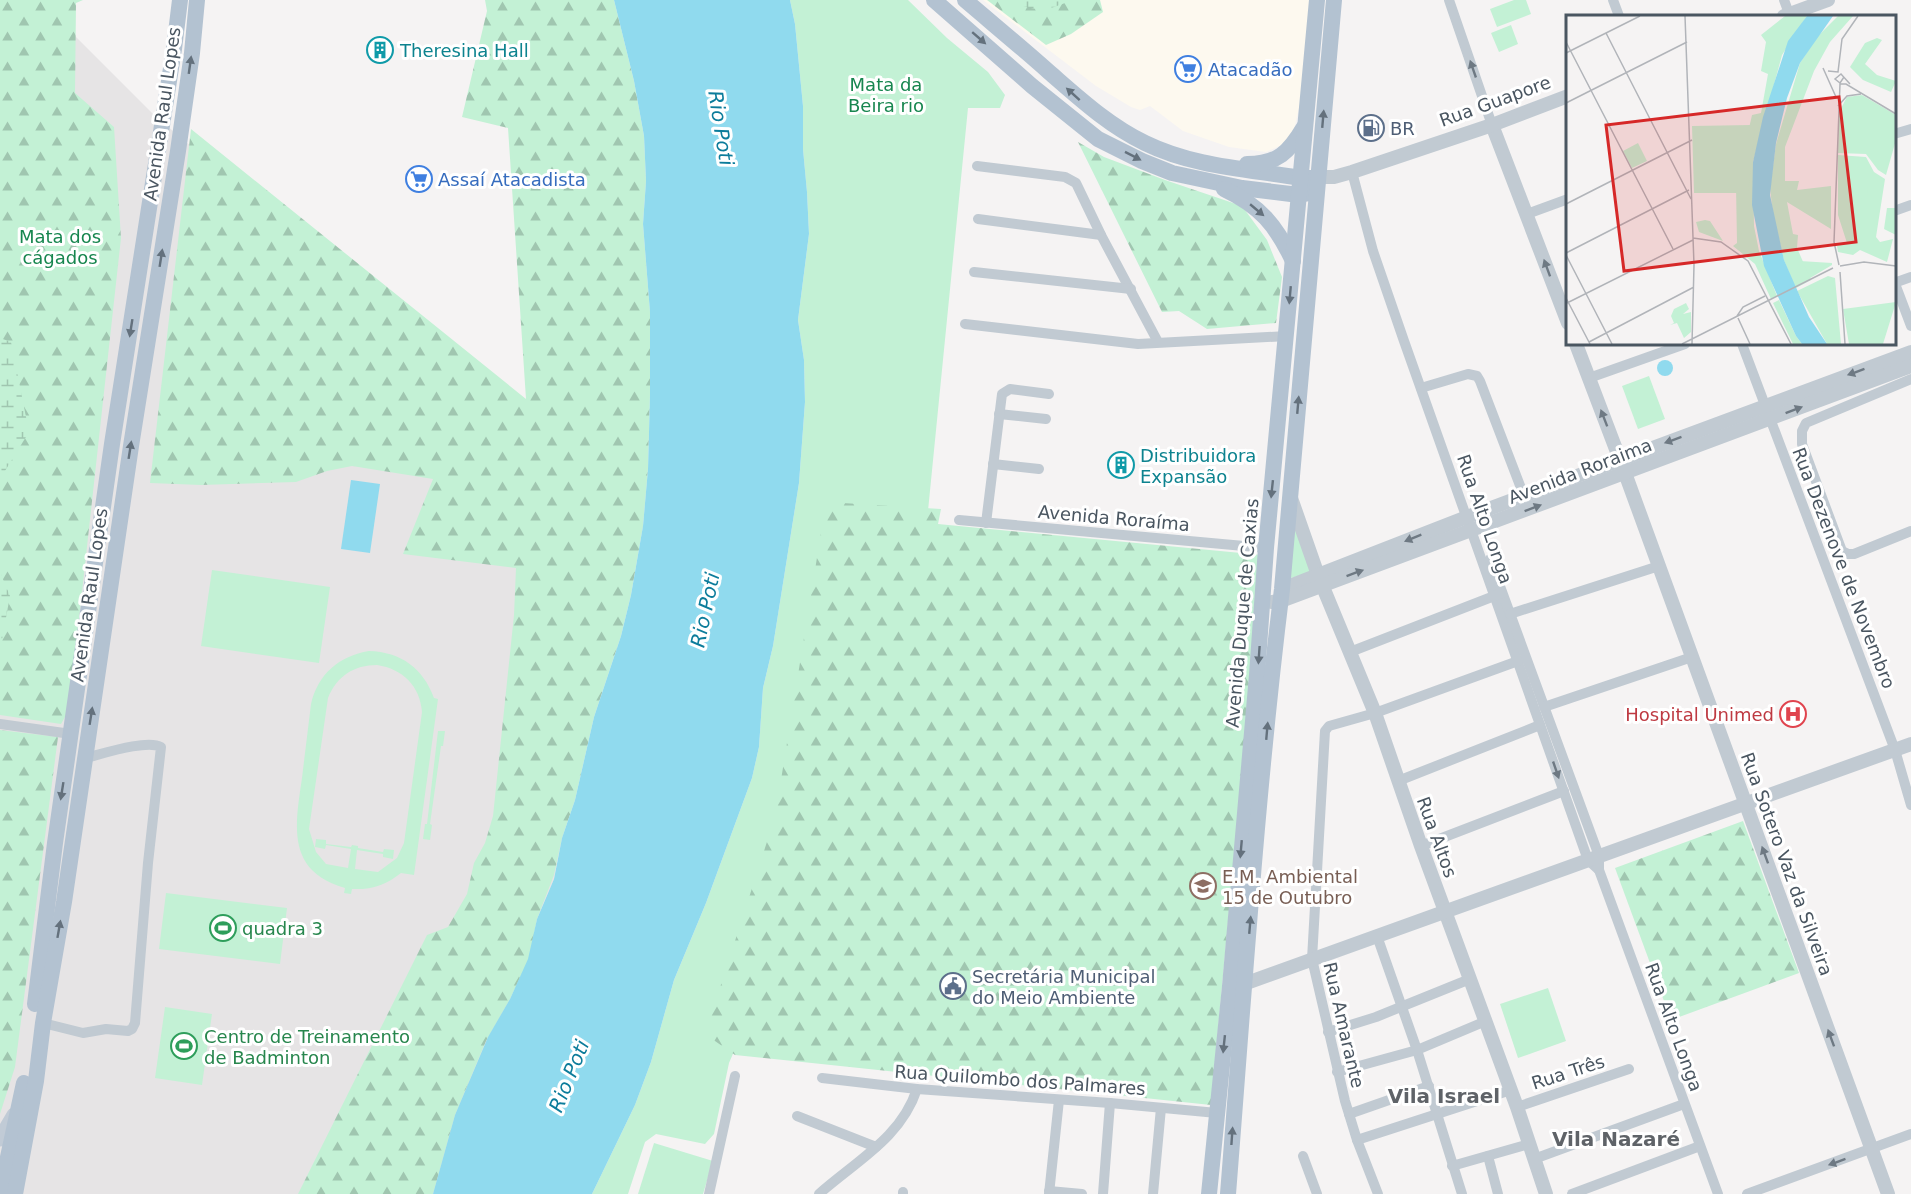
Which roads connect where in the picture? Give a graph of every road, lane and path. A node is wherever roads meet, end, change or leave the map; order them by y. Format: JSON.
{"nodes":[{"id":1,"x":180,"y":0,"type":"edge"},
{"id":2,"x":197,"y":0,"type":"edge"},
{"id":3,"x":934,"y":0,"type":"edge"},
{"id":4,"x":965,"y":0,"type":"edge"},
{"id":5,"x":1317,"y":0,"type":"edge"},
{"id":6,"x":1334,"y":0,"type":"edge"},
{"id":7,"x":1449,"y":0,"type":"edge"},
{"id":8,"x":1613,"y":0,"type":"edge"},
{"id":9,"x":1784,"y":0,"type":"edge"},
{"id":10,"x":1828,"y":0,"type":"edge"},
{"id":11,"x":1619,"y":15,"type":"edge"},
{"id":12,"x":1788,"y":15,"type":"edge"},
{"id":13,"x":1790,"y":15,"type":"edge"},
{"id":14,"x":1566,"y":97,"type":"edge"},
{"id":15,"x":1306,"y":123,"type":"junction"},
{"id":16,"x":1492,"y":125,"type":"junction"},
{"id":17,"x":1911,"y":129,"type":"edge"},
{"id":18,"x":1896,"y":133,"type":"edge"},
{"id":19,"x":976,"y":166,"type":"dead end"},
{"id":20,"x":1352,"y":172,"type":"junction"},
{"id":21,"x":1209,"y":173,"type":"junction"},
{"id":22,"x":1323,"y":182,"type":"junction"},
{"id":23,"x":1300,"y":186,"type":"junction"},
{"id":24,"x":152,"y":194,"type":"junction"},
{"id":25,"x":1566,"y":200,"type":"edge"},
{"id":26,"x":1911,"y":205,"type":"edge"},
{"id":27,"x":169,"y":207,"type":"junction"},
{"id":28,"x":1896,"y":210,"type":"edge"},
{"id":29,"x":1527,"y":214,"type":"junction"},
{"id":30,"x":978,"y":219,"type":"dead end"},
{"id":31,"x":1101,"y":235,"type":"junction"},
{"id":32,"x":1293,"y":261,"type":"junction"},
{"id":33,"x":974,"y":272,"type":"dead end"},
{"id":34,"x":1911,"y":277,"type":"edge"},
{"id":35,"x":1896,"y":282,"type":"edge"},
{"id":36,"x":1896,"y":285,"type":"edge"},
{"id":37,"x":1131,"y":289,"type":"junction"},
{"id":38,"x":1562,"y":294,"type":"edge"},
{"id":39,"x":1566,"y":313,"type":"edge"},
{"id":40,"x":965,"y":324,"type":"dead end"},
{"id":41,"x":1911,"y":326,"type":"edge"},
{"id":42,"x":1287,"y":336,"type":"junction"},
{"id":43,"x":1158,"y":342,"type":"junction"},
{"id":44,"x":1576,"y":345,"type":"edge"},
{"id":45,"x":1682,"y":345,"type":"edge"},
{"id":46,"x":1742,"y":345,"type":"edge"},
{"id":47,"x":1911,"y":352,"type":"edge"},
{"id":48,"x":1911,"y":366,"type":"edge"},
{"id":49,"x":1589,"y":378,"type":"junction"},
{"id":50,"x":1911,"y":379,"type":"edge"},
{"id":51,"x":1421,"y":387,"type":"junction"},
{"id":52,"x":1049,"y":394,"type":"dead end"},
{"id":53,"x":1765,"y":405,"type":"junction"},
{"id":54,"x":999,"y":414,"type":"junction"},
{"id":55,"x":1046,"y":419,"type":"dead end"},
{"id":56,"x":1770,"y":419,"type":"junction"},
{"id":57,"x":993,"y":464,"type":"junction"},
{"id":58,"x":1622,"y":466,"type":"junction"},
{"id":59,"x":1040,"y":469,"type":"dead end"},
{"id":60,"x":1290,"y":494,"type":"junction"},
{"id":61,"x":1524,"y":496,"type":"junction"},
{"id":62,"x":1467,"y":516,"type":"junction"},
{"id":63,"x":959,"y":520,"type":"dead end"},
{"id":64,"x":986,"y":523,"type":"junction"},
{"id":65,"x":1475,"y":530,"type":"junction"},
{"id":66,"x":1911,"y":531,"type":"edge"},
{"id":67,"x":1266,"y":548,"type":"junction"},
{"id":68,"x":1659,"y":566,"type":"junction"},
{"id":69,"x":1320,"y":580,"type":"junction"},
{"id":70,"x":93,"y":582,"type":"junction"},
{"id":71,"x":110,"y":585,"type":"junction"},
{"id":72,"x":1281,"y":595,"type":"junction"},
{"id":73,"x":1499,"y":595,"type":"junction"},
{"id":74,"x":1262,"y":596,"type":"junction"},
{"id":75,"x":1510,"y":614,"type":"junction"},
{"id":76,"x":1350,"y":652,"type":"junction"},
{"id":77,"x":1692,"y":657,"type":"junction"},
{"id":78,"x":1518,"y":661,"type":"junction"},
{"id":79,"x":1544,"y":707,"type":"junction"},
{"id":80,"x":1375,"y":713,"type":"junction"},
{"id":81,"x":0,"y":724,"type":"edge"},
{"id":82,"x":1540,"y":726,"type":"junction"},
{"id":83,"x":71,"y":734,"type":"junction"},
{"id":84,"x":1911,"y":744,"type":"edge"},
{"id":85,"x":1895,"y":750,"type":"junction"},
{"id":86,"x":85,"y":758,"type":"junction"},
{"id":87,"x":1398,"y":781,"type":"junction"},
{"id":88,"x":1564,"y":791,"type":"junction"},
{"id":89,"x":1746,"y":804,"type":"junction"},
{"id":90,"x":1911,"y":805,"type":"edge"},
{"id":91,"x":1421,"y":846,"type":"junction"},
{"id":92,"x":1595,"y":862,"type":"junction"},
{"id":93,"x":58,"y":885,"type":"junction"},
{"id":94,"x":1445,"y":912,"type":"junction"},
{"id":95,"x":1377,"y":936,"type":"junction"},
{"id":96,"x":1312,"y":959,"type":"junction"},
{"id":97,"x":1470,"y":979,"type":"junction"},
{"id":98,"x":1237,"y":985,"type":"junction"},
{"id":99,"x":1403,"y":1007,"type":"junction"},
{"id":100,"x":1486,"y":1021,"type":"junction"},
{"id":101,"x":43,"y":1023,"type":"junction"},
{"id":102,"x":1328,"y":1032,"type":"junction"},
{"id":103,"x":1417,"y":1050,"type":"junction"},
{"id":104,"x":1629,"y":1069,"type":"dead end"},
{"id":105,"x":1337,"y":1072,"type":"junction"},
{"id":106,"x":735,"y":1076,"type":"dead end"},
{"id":107,"x":822,"y":1078,"type":"dead end"},
{"id":108,"x":1429,"y":1086,"type":"junction"},
{"id":109,"x":23,"y":1089,"type":"junction"},
{"id":110,"x":917,"y":1089,"type":"junction"},
{"id":111,"x":1511,"y":1090,"type":"junction"},
{"id":112,"x":1059,"y":1100,"type":"junction"},
{"id":113,"x":1110,"y":1103,"type":"junction"},
{"id":114,"x":1684,"y":1104,"type":"junction"},
{"id":115,"x":1517,"y":1107,"type":"junction"},
{"id":116,"x":1161,"y":1108,"type":"junction"},
{"id":117,"x":1217,"y":1113,"type":"junction"},
{"id":118,"x":1349,"y":1114,"type":"junction"},
{"id":119,"x":1438,"y":1114,"type":"junction"},
{"id":120,"x":797,"y":1116,"type":"dead end"},
{"id":121,"x":1911,"y":1134,"type":"edge"},
{"id":122,"x":0,"y":1139,"type":"edge"},
{"id":123,"x":1357,"y":1140,"type":"junction"},
{"id":124,"x":1529,"y":1144,"type":"junction"},
{"id":125,"x":1700,"y":1146,"type":"junction"},
{"id":126,"x":876,"y":1148,"type":"junction"},
{"id":127,"x":1872,"y":1149,"type":"junction"},
{"id":128,"x":1303,"y":1156,"type":"dead end"},
{"id":129,"x":1488,"y":1156,"type":"junction"},
{"id":130,"x":1534,"y":1159,"type":"junction"},
{"id":131,"x":1452,"y":1166,"type":"junction"},
{"id":132,"x":17,"y":1188,"type":"edge"},
{"id":133,"x":1049,"y":1192,"type":"edge"},
{"id":134,"x":0,"y":1194,"type":"edge"},
{"id":135,"x":709,"y":1194,"type":"edge"},
{"id":136,"x":819,"y":1194,"type":"edge"},
{"id":137,"x":1082,"y":1194,"type":"edge"},
{"id":138,"x":1102,"y":1194,"type":"edge"},
{"id":139,"x":1153,"y":1194,"type":"edge"},
{"id":140,"x":1209,"y":1194,"type":"edge"},
{"id":141,"x":1228,"y":1194,"type":"edge"},
{"id":142,"x":1317,"y":1194,"type":"edge"},
{"id":143,"x":1378,"y":1194,"type":"edge"},
{"id":144,"x":1462,"y":1194,"type":"edge"},
{"id":145,"x":1498,"y":1194,"type":"edge"},
{"id":146,"x":1546,"y":1194,"type":"edge"},
{"id":147,"x":1572,"y":1194,"type":"edge"},
{"id":148,"x":1718,"y":1194,"type":"edge"},
{"id":149,"x":1747,"y":1194,"type":"edge"},
{"id":150,"x":1888,"y":1194,"type":"edge"}],
"edges":[{"from":1,"to":24,"type":"main road","name":"Avenida Raul Lopes"},
{"from":27,"to":2,"type":"main road","name":"Avenida Raul Lopes","one_way":true},
{"from":3,"to":21,"type":"main road","one_way":true},
{"from":21,"to":4,"type":"main road","one_way":true},
{"from":5,"to":15,"type":"main road","name":"Avenida Duque de Caxias"},
{"from":22,"to":6,"type":"main road","name":"Avenida Duque de Caxias","one_way":true},
{"from":16,"to":7,"type":"street","one_way":true},
{"from":8,"to":11,"type":"street"},
{"from":9,"to":12,"type":"street"},
{"from":10,"to":13,"type":"street"},
{"from":14,"to":16,"type":"street","name":"Rua Guapore"},
{"from":15,"to":21,"type":"main road"},
{"from":15,"to":23,"type":"main road","name":"Avenida Duque de Caxias"},
{"from":16,"to":20,"type":"street","name":"Rua Guapore"},
{"from":16,"to":29,"type":"street"},
{"from":17,"to":18,"type":"street"},
{"from":19,"to":31,"type":"street"},
{"from":20,"to":22,"type":"street","name":"Rua Guapore"},
{"from":20,"to":51,"type":"street","name":"Rua Alto Longa"},
{"from":21,"to":23,"type":"main road"},
{"from":21,"to":32,"type":"main road","one_way":true},
{"from":22,"to":23,"type":"main road"},
{"from":60,"to":22,"type":"main road","name":"Avenida Duque de Caxias","one_way":true},
{"from":23,"to":32,"type":"main road","name":"Avenida Duque de Caxias"},
{"from":24,"to":27,"type":"main road"},
{"from":24,"to":70,"type":"main road","name":"Avenida Raul Lopes","one_way":true},
{"from":25,"to":29,"type":"street"},
{"from":26,"to":28,"type":"street"},
{"from":71,"to":27,"type":"main road","name":"Avenida Raul Lopes","one_way":true},
{"from":38,"to":29,"type":"street","one_way":true},
{"from":30,"to":31,"type":"street"},
{"from":31,"to":37,"type":"street"},
{"from":32,"to":42,"type":"main road","name":"Avenida Duque de Caxias","one_way":true},
{"from":33,"to":37,"type":"street"},
{"from":34,"to":35,"type":"street"},
{"from":36,"to":41,"type":"street"},
{"from":37,"to":43,"type":"street"},
{"from":38,"to":39,"type":"street"},
{"from":40,"to":43,"type":"street"},
{"from":42,"to":43,"type":"street"},
{"from":42,"to":67,"type":"main road","name":"Avenida Duque de Caxias","one_way":true},
{"from":44,"to":49,"type":"street","name":"Rua Sotero Vaz da Silveira"},
{"from":45,"to":49,"type":"street"},
{"from":46,"to":53,"type":"street","name":"Rua Dezenove de Novembro"},
{"from":47,"to":53,"type":"street","name":"Avenida Roraima","one_way":true},
{"from":56,"to":48,"type":"street","name":"Avenida Roraima","one_way":true},
{"from":58,"to":49,"type":"street","name":"Rua Sotero Vaz da Silveira","one_way":true},
{"from":50,"to":66,"type":"street"},
{"from":51,"to":61,"type":"street"},
{"from":51,"to":62,"type":"street","name":"Rua Alto Longa"},
{"from":52,"to":54,"type":"street"},
{"from":53,"to":56,"type":"street","name":"Rua Dezenove de Novembro"},
{"from":53,"to":58,"type":"street","name":"Avenida Roraima","one_way":true},
{"from":54,"to":55,"type":"street"},
{"from":54,"to":57,"type":"street"},
{"from":56,"to":58,"type":"street","name":"Avenida Roraima"},
{"from":56,"to":85,"type":"street","name":"Rua Dezenove de Novembro"},
{"from":57,"to":59,"type":"street"},
{"from":57,"to":64,"type":"street"},
{"from":58,"to":61,"type":"street","name":"Avenida Roraima"},
{"from":65,"to":58,"type":"street","name":"Avenida Roraima","one_way":true},
{"from":58,"to":68,"type":"street","name":"Rua Sotero Vaz da Silveira"},
{"from":60,"to":69,"type":"street","name":"Rua Altos"},
{"from":60,"to":72,"type":"main road","name":"Avenida Duque de Caxias"},
{"from":61,"to":62,"type":"street","name":"Avenida Roraima"},
{"from":62,"to":65,"type":"street"},
{"from":62,"to":69,"type":"street","name":"Avenida Roraima","one_way":true},
{"from":63,"to":64,"type":"street","name":"Avenida Roraíma"},
{"from":64,"to":67,"type":"street","name":"Avenida Roraíma"},
{"from":69,"to":65,"type":"street","name":"Avenida Roraima","one_way":true},
{"from":65,"to":73,"type":"street","name":"Rua Alto Longa"},
{"from":67,"to":74,"type":"main road","name":"Avenida Duque de Caxias"},
{"from":68,"to":75,"type":"street"},
{"from":68,"to":77,"type":"street","name":"Rua Sotero Vaz da Silveira"},
{"from":69,"to":72,"type":"street","name":"Avenida Roraima"},
{"from":69,"to":76,"type":"street","name":"Rua Altos"},
{"from":70,"to":71,"type":"main road"},
{"from":70,"to":83,"type":"main road","name":"Avenida Raul Lopes"},
{"from":86,"to":71,"type":"main road","name":"Avenida Raul Lopes","one_way":true},
{"from":72,"to":74,"type":"street"},
{"from":98,"to":72,"type":"main road","name":"Avenida Duque de Caxias","one_way":true},
{"from":73,"to":75,"type":"street","name":"Rua Alto Longa"},
{"from":73,"to":76,"type":"street"},
{"from":73,"to":78,"type":"street","name":"Rua Alto Longa"},
{"from":74,"to":98,"type":"main road","name":"Avenida Duque de Caxias","one_way":true},
{"from":75,"to":79,"type":"street","name":"Rua Alto Longa"},
{"from":76,"to":80,"type":"street","name":"Rua Altos"},
{"from":77,"to":79,"type":"street"},
{"from":77,"to":89,"type":"street","name":"Rua Sotero Vaz da Silveira"},
{"from":78,"to":80,"type":"street"},
{"from":78,"to":82,"type":"street","name":"Rua Alto Longa"},
{"from":79,"to":92,"type":"street","name":"Rua Alto Longa"},
{"from":80,"to":87,"type":"street","name":"Rua Altos"},
{"from":80,"to":96,"type":"street","name":"Rua Amarante"},
{"from":81,"to":83,"type":"street"},
{"from":82,"to":87,"type":"street"},
{"from":82,"to":88,"type":"street","name":"Rua Alto Longa","one_way":true},
{"from":83,"to":93,"type":"main road","name":"Avenida Raul Lopes","one_way":true},
{"from":84,"to":85,"type":"street"},
{"from":85,"to":89,"type":"street"},
{"from":85,"to":90,"type":"street","name":"Rua Dezenove de Novembro"},
{"from":86,"to":93,"type":"main road","name":"Avenida Raul Lopes"},
{"from":86,"to":101,"type":"street"},
{"from":87,"to":91,"type":"street","name":"Rua Altos"},
{"from":88,"to":91,"type":"street"},
{"from":88,"to":92,"type":"street","name":"Rua Alto Longa"},
{"from":89,"to":92,"type":"street"},
{"from":127,"to":89,"type":"street","name":"Rua Sotero Vaz da Silveira","one_way":true},
{"from":91,"to":94,"type":"street","name":"Rua Altos"},
{"from":92,"to":94,"type":"street"},
{"from":92,"to":114,"type":"street","name":"Rua Alto Longa"},
{"from":101,"to":93,"type":"main road","name":"Avenida Raul Lopes","one_way":true},
{"from":93,"to":109,"type":"main road","name":"Avenida Raul Lopes"},
{"from":94,"to":95,"type":"street"},
{"from":94,"to":97,"type":"street","name":"Rua Altos"},
{"from":95,"to":96,"type":"street"},
{"from":95,"to":99,"type":"street"},
{"from":96,"to":98,"type":"street"},
{"from":96,"to":102,"type":"street","name":"Rua Amarante"},
{"from":97,"to":99,"type":"street"},
{"from":97,"to":100,"type":"street","name":"Rua Altos"},
{"from":98,"to":117,"type":"main road","name":"Avenida Duque de Caxias","one_way":true},
{"from":141,"to":98,"type":"main road","name":"Avenida Duque de Caxias","one_way":true},
{"from":99,"to":102,"type":"street"},
{"from":99,"to":103,"type":"street"},
{"from":100,"to":103,"type":"street"},
{"from":100,"to":111,"type":"street","name":"Rua Altos"},
{"from":101,"to":132,"type":"main road","name":"Avenida Raul Lopes"},
{"from":102,"to":105,"type":"street","name":"Rua Amarante"},
{"from":103,"to":105,"type":"street"},
{"from":103,"to":108,"type":"street"},
{"from":104,"to":115,"type":"street","name":"Rua Três"},
{"from":105,"to":118,"type":"street","name":"Rua Amarante"},
{"from":106,"to":135,"type":"street"},
{"from":107,"to":110,"type":"street","name":"Rua Quilombo dos Palmares"},
{"from":108,"to":118,"type":"street"},
{"from":108,"to":119,"type":"street"},
{"from":109,"to":122,"type":"main road"},
{"from":109,"to":134,"type":"main road","name":"Avenida Raul Lopes"},
{"from":110,"to":112,"type":"street","name":"Rua Quilombo dos Palmares"},
{"from":110,"to":126,"type":"street"},
{"from":111,"to":115,"type":"street","name":"Rua Altos"},
{"from":111,"to":119,"type":"street"},
{"from":112,"to":113,"type":"street","name":"Rua Quilombo dos Palmares"},
{"from":112,"to":133,"type":"street"},
{"from":113,"to":116,"type":"street","name":"Rua Quilombo dos Palmares"},
{"from":113,"to":138,"type":"street"},
{"from":114,"to":125,"type":"street","name":"Rua Alto Longa"},
{"from":114,"to":130,"type":"street"},
{"from":115,"to":124,"type":"street","name":"Rua Altos"},
{"from":116,"to":117,"type":"street","name":"Rua Quilombo dos Palmares"},
{"from":116,"to":139,"type":"street"},
{"from":117,"to":140,"type":"main road","name":"Avenida Duque de Caxias"},
{"from":118,"to":123,"type":"street","name":"Rua Amarante"},
{"from":119,"to":123,"type":"street"},
{"from":119,"to":131,"type":"street"},
{"from":120,"to":126,"type":"street"},
{"from":121,"to":127,"type":"street"},
{"from":123,"to":143,"type":"street","name":"Rua Amarante"},
{"from":124,"to":129,"type":"street"},
{"from":124,"to":130,"type":"street","name":"Rua Altos"},
{"from":125,"to":147,"type":"street"},
{"from":125,"to":148,"type":"street","name":"Rua Alto Longa"},
{"from":126,"to":136,"type":"street"},
{"from":127,"to":149,"type":"street","one_way":true},
{"from":127,"to":150,"type":"street","name":"Rua Sotero Vaz da Silveira"},
{"from":128,"to":142,"type":"street"},
{"from":129,"to":131,"type":"street"},
{"from":129,"to":145,"type":"street"},
{"from":130,"to":146,"type":"street","name":"Rua Altos"},
{"from":131,"to":144,"type":"street"},
{"from":133,"to":137,"type":"street"}]}
